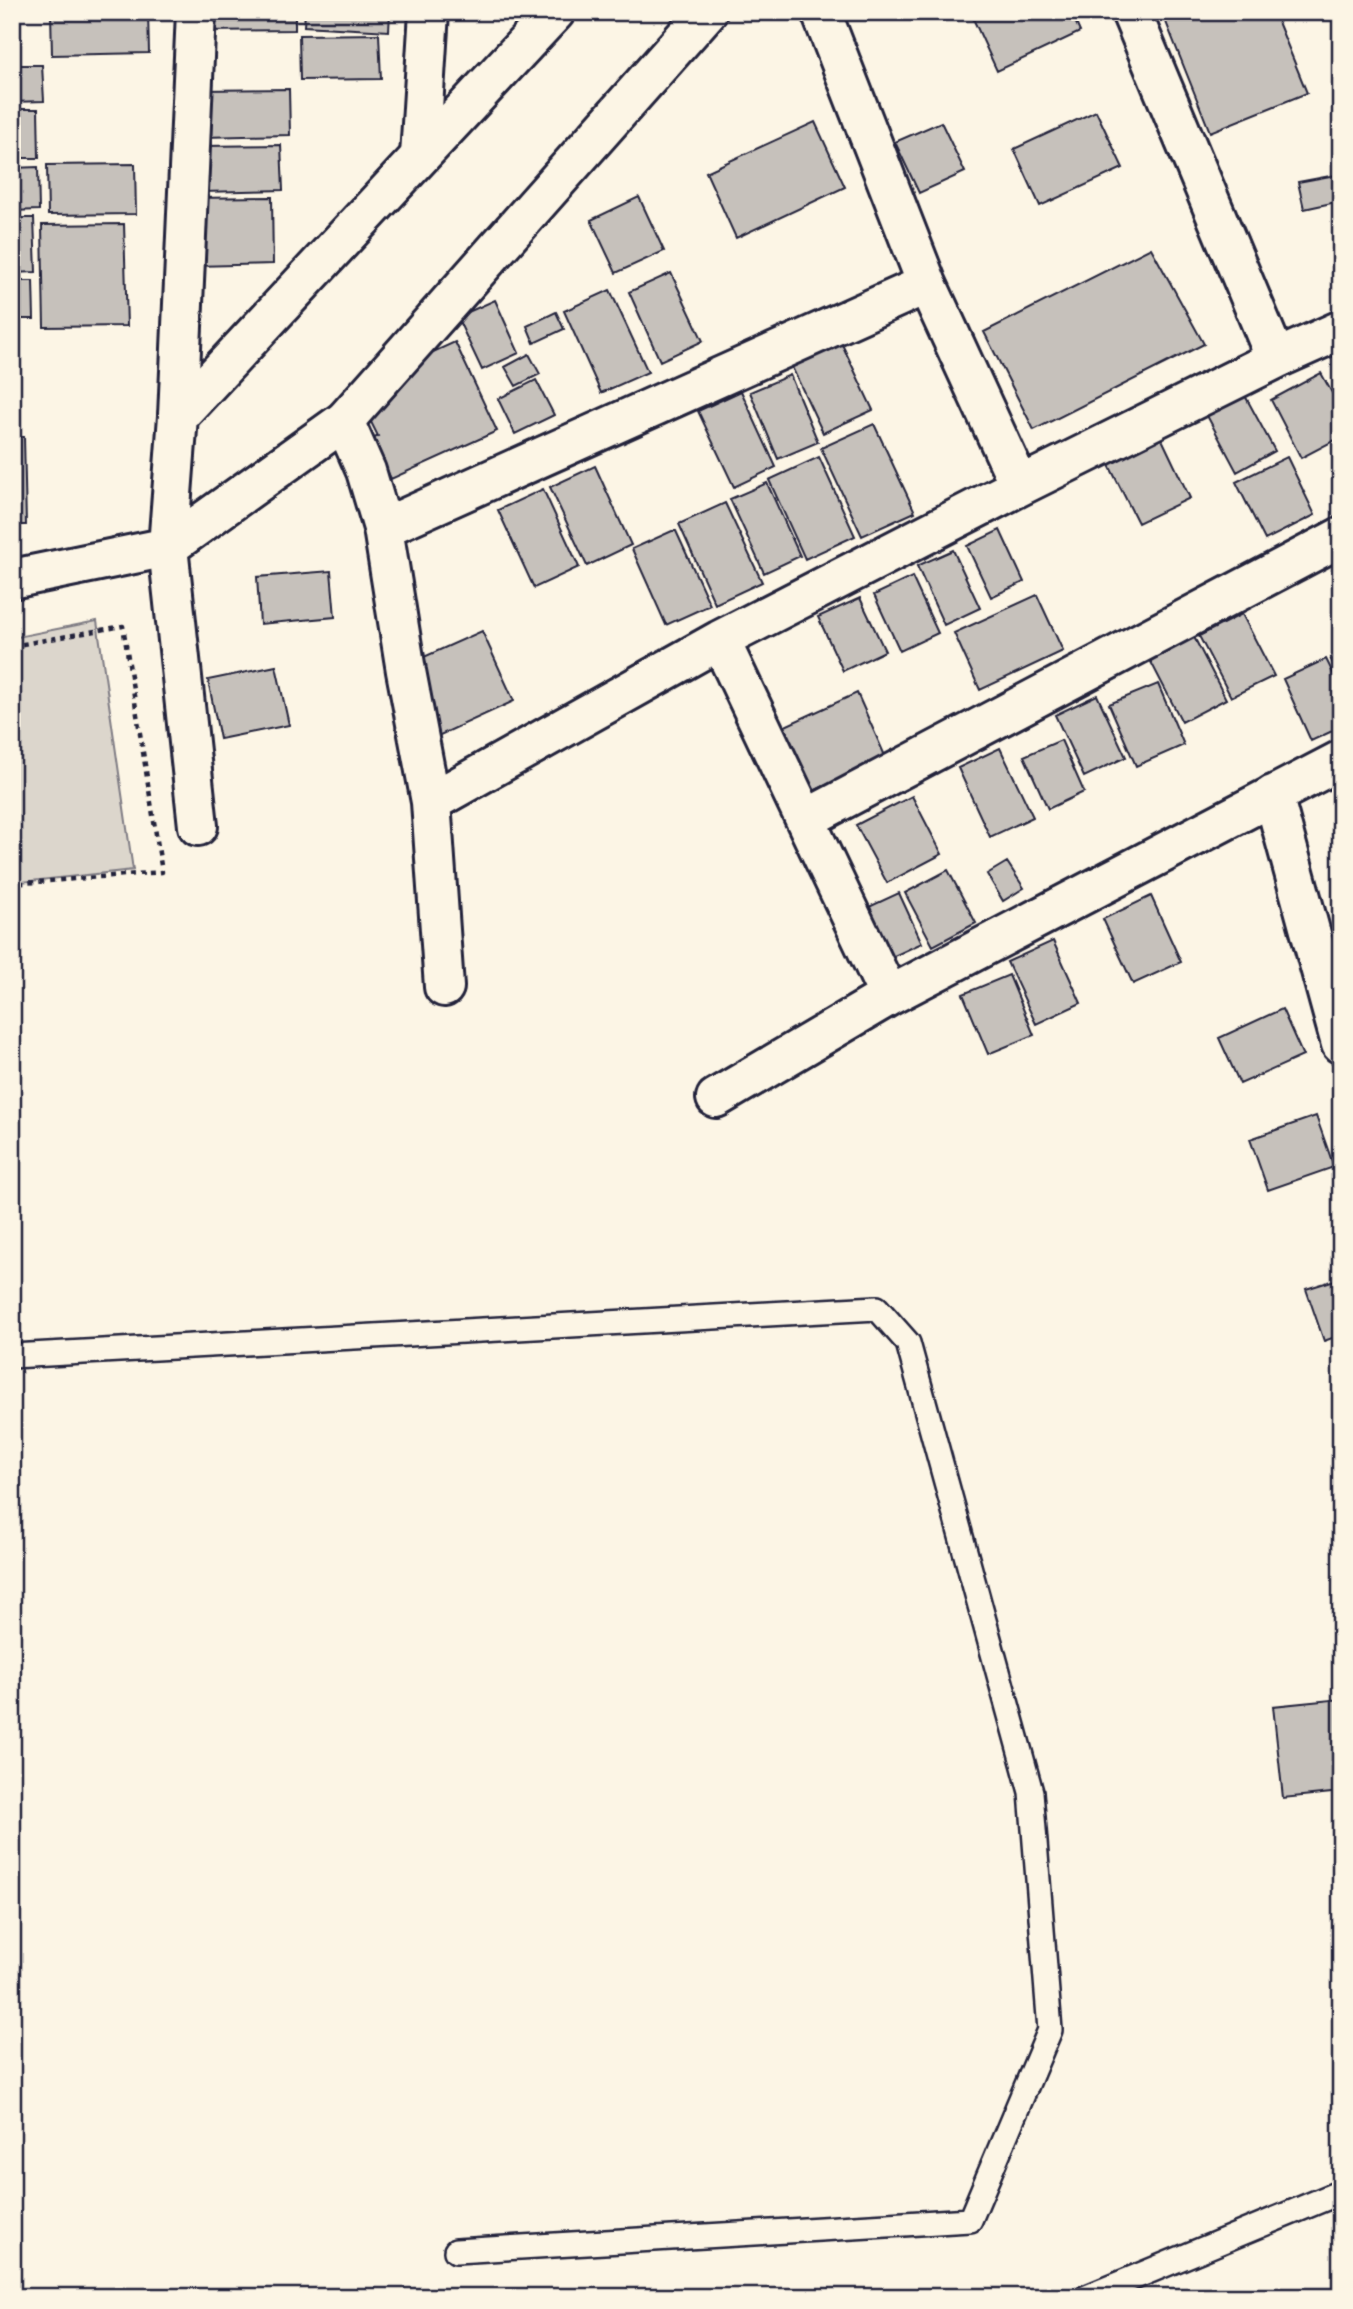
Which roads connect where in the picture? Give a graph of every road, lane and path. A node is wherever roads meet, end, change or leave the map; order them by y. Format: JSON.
{"nodes":[{"id":1,"x":196,"y":12,"type":"edge"},
{"id":2,"x":429,"y":12,"type":"edge"},
{"id":3,"x":555,"y":12,"type":"edge"},
{"id":4,"x":707,"y":12,"type":"edge"},
{"id":5,"x":821,"y":12,"type":"edge"},
{"id":6,"x":1131,"y":12,"type":"edge"},
{"id":7,"x":420,"y":156,"type":"junction"},
{"id":8,"x":926,"y":284,"type":"junction"},
{"id":9,"x":1341,"y":330,"type":"edge"},
{"id":10,"x":1276,"y":359,"type":"junction"},
{"id":11,"x":178,"y":416,"type":"junction"},
{"id":12,"x":344,"y":421,"type":"junction"},
{"id":13,"x":1020,"y":486,"type":"junction"},
{"id":14,"x":383,"y":528,"type":"junction"},
{"id":15,"x":1341,"y":537,"type":"edge"},
{"id":16,"x":168,"y":547,"type":"junction"},
{"id":17,"x":12,"y":579,"type":"edge"},
{"id":18,"x":720,"y":640,"type":"junction"},
{"id":19,"x":12,"y":646,"type":"edge"},
{"id":20,"x":1341,"y":760,"type":"edge"},
{"id":21,"x":1273,"y":795,"type":"junction"},
{"id":22,"x":431,"y":802,"type":"junction"},
{"id":23,"x":806,"y":819,"type":"junction"},
{"id":24,"x":198,"y":826,"type":"dead end"},
{"id":25,"x":12,"y":884,"type":"edge"},
{"id":26,"x":443,"y":987,"type":"dead end"},
{"id":27,"x":889,"y":996,"type":"junction"},
{"id":28,"x":1341,"y":1043,"type":"edge"},
{"id":29,"x":716,"y":1098,"type":"dead end"},
{"id":30,"x":12,"y":1356,"type":"edge"},
{"id":31,"x":1341,"y":2193,"type":"edge"},
{"id":32,"x":456,"y":2251,"type":"dead end"},
{"id":33,"x":1087,"y":2297,"type":"edge"}],
"edges":[{"from":1,"to":11,"type":"street"},
{"from":2,"to":7,"type":"street"},
{"from":3,"to":7,"type":"street"},
{"from":4,"to":12,"type":"street"},
{"from":5,"to":8,"type":"street"},
{"from":6,"to":10,"type":"street"},
{"from":7,"to":11,"type":"street"},
{"from":8,"to":13,"type":"street"},
{"from":8,"to":14,"type":"street"},
{"from":9,"to":10,"type":"street"},
{"from":10,"to":13,"type":"street"},
{"from":11,"to":16,"type":"street"},
{"from":12,"to":14,"type":"street"},
{"from":12,"to":16,"type":"street"},
{"from":13,"to":18,"type":"street"},
{"from":14,"to":22,"type":"street"},
{"from":15,"to":23,"type":"street"},
{"from":16,"to":17,"type":"street"},
{"from":16,"to":24,"type":"street"},
{"from":18,"to":22,"type":"street"},
{"from":18,"to":23,"type":"street"},
{"from":19,"to":25,"type":"path"},
{"from":20,"to":21,"type":"street"},
{"from":21,"to":27,"type":"street"},
{"from":21,"to":28,"type":"street"},
{"from":22,"to":26,"type":"street"},
{"from":23,"to":27,"type":"street"},
{"from":27,"to":29,"type":"street"},
{"from":30,"to":32,"type":"lane"},
{"from":31,"to":33,"type":"lane"}]}
